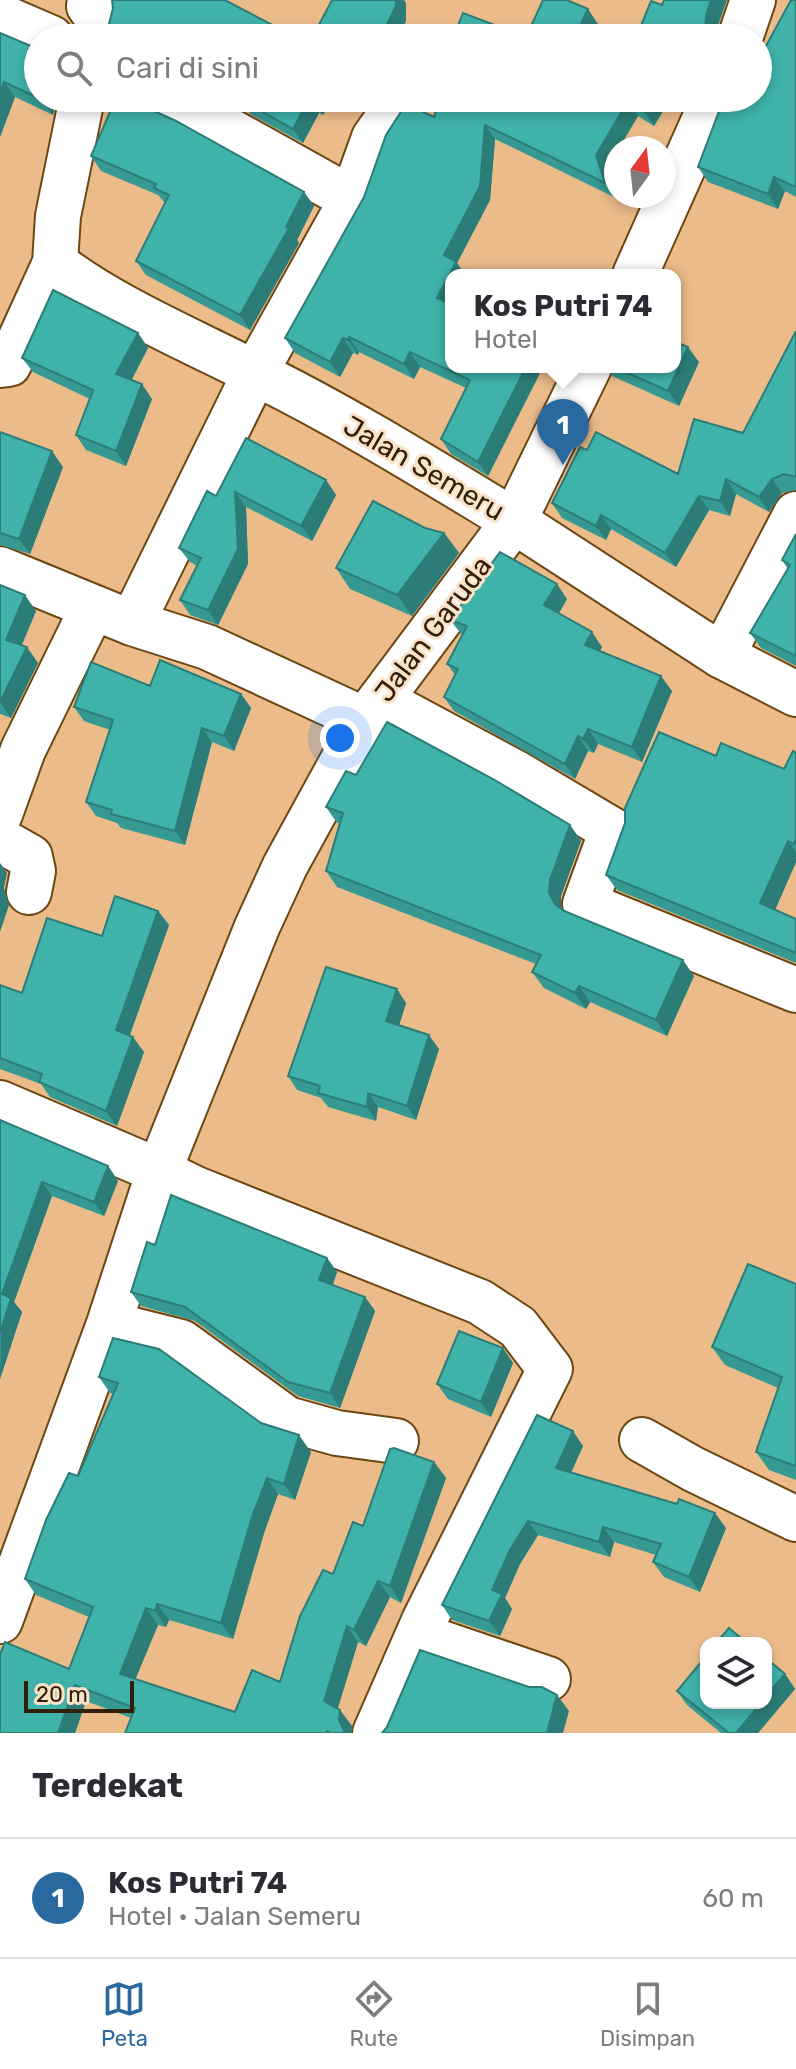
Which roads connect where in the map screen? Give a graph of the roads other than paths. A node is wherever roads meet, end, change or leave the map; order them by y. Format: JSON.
{"nodes":[{"id":1,"x":90,"y":0,"type":"edge"},
{"id":2,"x":753,"y":0,"type":"edge"},
{"id":3,"x":0,"y":16,"type":"edge"},
{"id":4,"x":97,"y":24,"type":"edge"},
{"id":5,"x":745,"y":24,"type":"edge"},
{"id":6,"x":24,"y":26,"type":"edge"},
{"id":7,"x":79,"y":112,"type":"edge"},
{"id":8,"x":196,"y":112,"type":"edge"},
{"id":9,"x":392,"y":112,"type":"edge"},
{"id":10,"x":708,"y":112,"type":"edge"},
{"id":11,"x":352,"y":199,"type":"junction"},
{"id":12,"x":55,"y":263,"type":"junction"},
{"id":13,"x":638,"y":269,"type":"edge"},
{"id":14,"x":0,"y":365,"type":"edge"},
{"id":15,"x":240,"y":365,"type":"junction"},
{"id":16,"x":586,"y":373,"type":"edge"},
{"id":17,"x":796,"y":514,"type":"edge"},
{"id":18,"x":514,"y":521,"type":"junction"},
{"id":19,"x":0,"y":569,"type":"edge"},
{"id":20,"x":112,"y":615,"type":"junction"},
{"id":21,"x":722,"y":656,"type":"junction"},
{"id":22,"x":796,"y":694,"type":"edge"},
{"id":23,"x":373,"y":710,"type":"junction"},
{"id":24,"x":0,"y":814,"type":"edge"},
{"id":25,"x":0,"y":840,"type":"edge"},
{"id":26,"x":29,"y":892,"type":"dead end"},
{"id":27,"x":796,"y":990,"type":"edge"},
{"id":28,"x":0,"y":1103,"type":"edge"},
{"id":29,"x":159,"y":1171,"type":"junction"},
{"id":30,"x":109,"y":1324,"type":"junction"},
{"id":31,"x":642,"y":1440,"type":"dead end"},
{"id":32,"x":396,"y":1441,"type":"dead end"},
{"id":33,"x":796,"y":1519,"type":"edge"},
{"id":34,"x":0,"y":1621,"type":"edge"},
{"id":35,"x":418,"y":1635,"type":"junction"},
{"id":36,"x":548,"y":1679,"type":"dead end"},
{"id":37,"x":375,"y":1733,"type":"edge"}],
"edges":[{"from":1,"to":4,"type":"street"},
{"from":2,"to":5,"type":"street"},
{"from":3,"to":6,"type":"street"},
{"from":7,"to":12,"type":"street"},
{"from":8,"to":11,"type":"street"},
{"from":9,"to":11,"type":"street"},
{"from":10,"to":13,"type":"street"},
{"from":11,"to":15,"type":"street"},
{"from":12,"to":14,"type":"street"},
{"from":12,"to":15,"type":"street","name":"Jalan Semeru"},
{"from":15,"to":18,"type":"street","name":"Jalan Semeru"},
{"from":15,"to":20,"type":"street"},
{"from":16,"to":18,"type":"street","name":"Jalan Semeru"},
{"from":17,"to":21,"type":"street"},
{"from":18,"to":21,"type":"street"},
{"from":18,"to":23,"type":"street","name":"Jalan Garuda"},
{"from":19,"to":20,"type":"street"},
{"from":20,"to":23,"type":"street"},
{"from":20,"to":24,"type":"street"},
{"from":21,"to":22,"type":"street"},
{"from":23,"to":27,"type":"street"},
{"from":23,"to":29,"type":"street","name":"Jalan Garuda"},
{"from":25,"to":26,"type":"street"},
{"from":28,"to":29,"type":"street"},
{"from":29,"to":30,"type":"street","name":"Jalan Garuda"},
{"from":29,"to":35,"type":"street"},
{"from":30,"to":32,"type":"street"},
{"from":30,"to":34,"type":"street","name":"Jalan Garuda"},
{"from":31,"to":33,"type":"street"},
{"from":35,"to":36,"type":"street"},
{"from":35,"to":37,"type":"street"}]}
